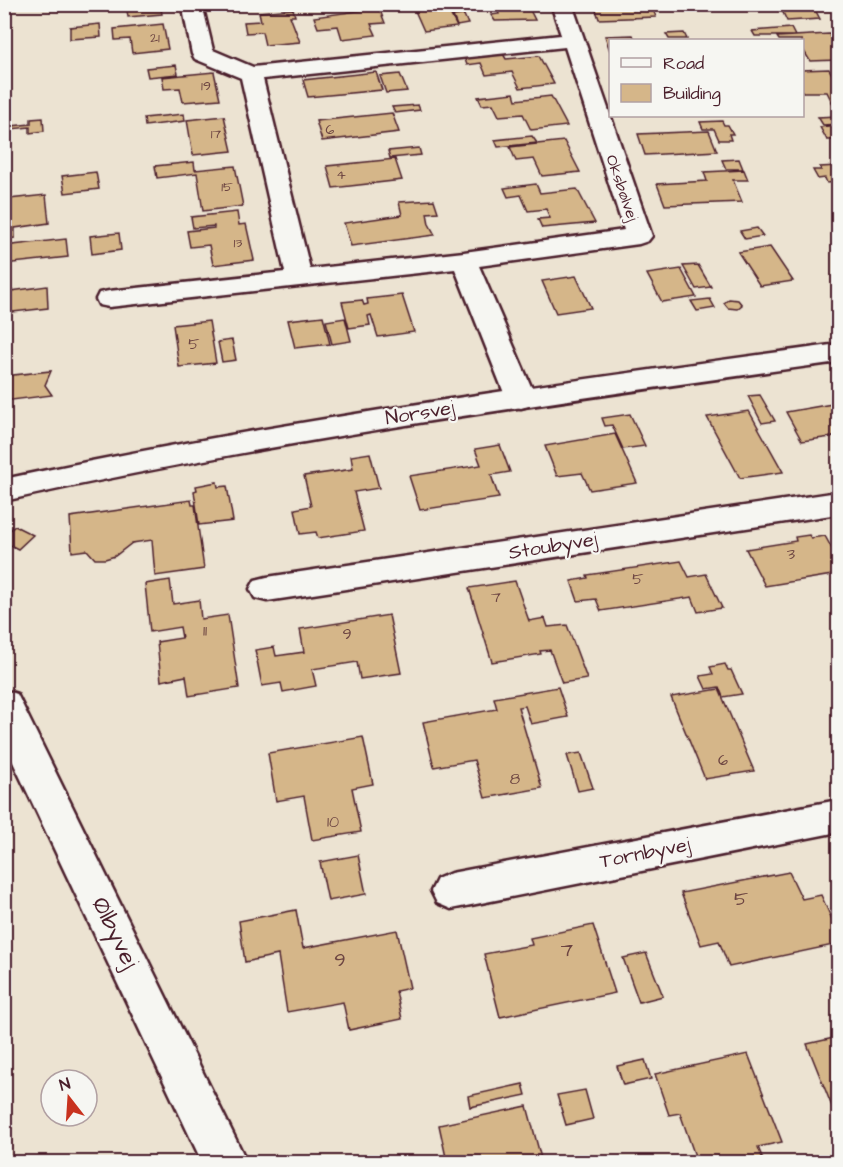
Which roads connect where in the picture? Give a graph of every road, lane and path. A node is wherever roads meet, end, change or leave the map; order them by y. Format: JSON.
{"nodes":[{"id":1,"x":192,"y":4,"type":"edge"},
{"id":2,"x":561,"y":4,"type":"edge"},
{"id":3,"x":572,"y":40,"type":"junction"},
{"id":4,"x":251,"y":74,"type":"junction"},
{"id":5,"x":464,"y":260,"type":"junction"},
{"id":6,"x":299,"y":277,"type":"junction"},
{"id":7,"x":109,"y":299,"type":"dead end"},
{"id":8,"x":838,"y":353,"type":"edge"},
{"id":9,"x":521,"y":398,"type":"junction"},
{"id":10,"x":4,"y":490,"type":"edge"},
{"id":11,"x":838,"y":503,"type":"edge"},
{"id":12,"x":267,"y":589,"type":"dead end"},
{"id":13,"x":4,"y":704,"type":"edge"},
{"id":14,"x":838,"y":816,"type":"edge"},
{"id":15,"x":451,"y":891,"type":"dead end"},
{"id":16,"x":225,"y":1162,"type":"edge"}],
"edges":[{"from":1,"to":4,"type":"street"},
{"from":2,"to":3,"type":"street","name":"Oksbølvej"},
{"from":3,"to":4,"type":"street"},
{"from":3,"to":5,"type":"street","name":"Oksbølvej"},
{"from":4,"to":6,"type":"street"},
{"from":5,"to":6,"type":"street","name":"Oksbølvej"},
{"from":5,"to":9,"type":"street"},
{"from":6,"to":7,"type":"street","name":"Oksbølvej"},
{"from":8,"to":9,"type":"street","name":"Norsvej"},
{"from":9,"to":10,"type":"street","name":"Norsvej"},
{"from":11,"to":12,"type":"street","name":"Stoubyvej"},
{"from":13,"to":16,"type":"street","name":"Ølbyvej"},
{"from":14,"to":15,"type":"street","name":"Tornbyvej"}]}
